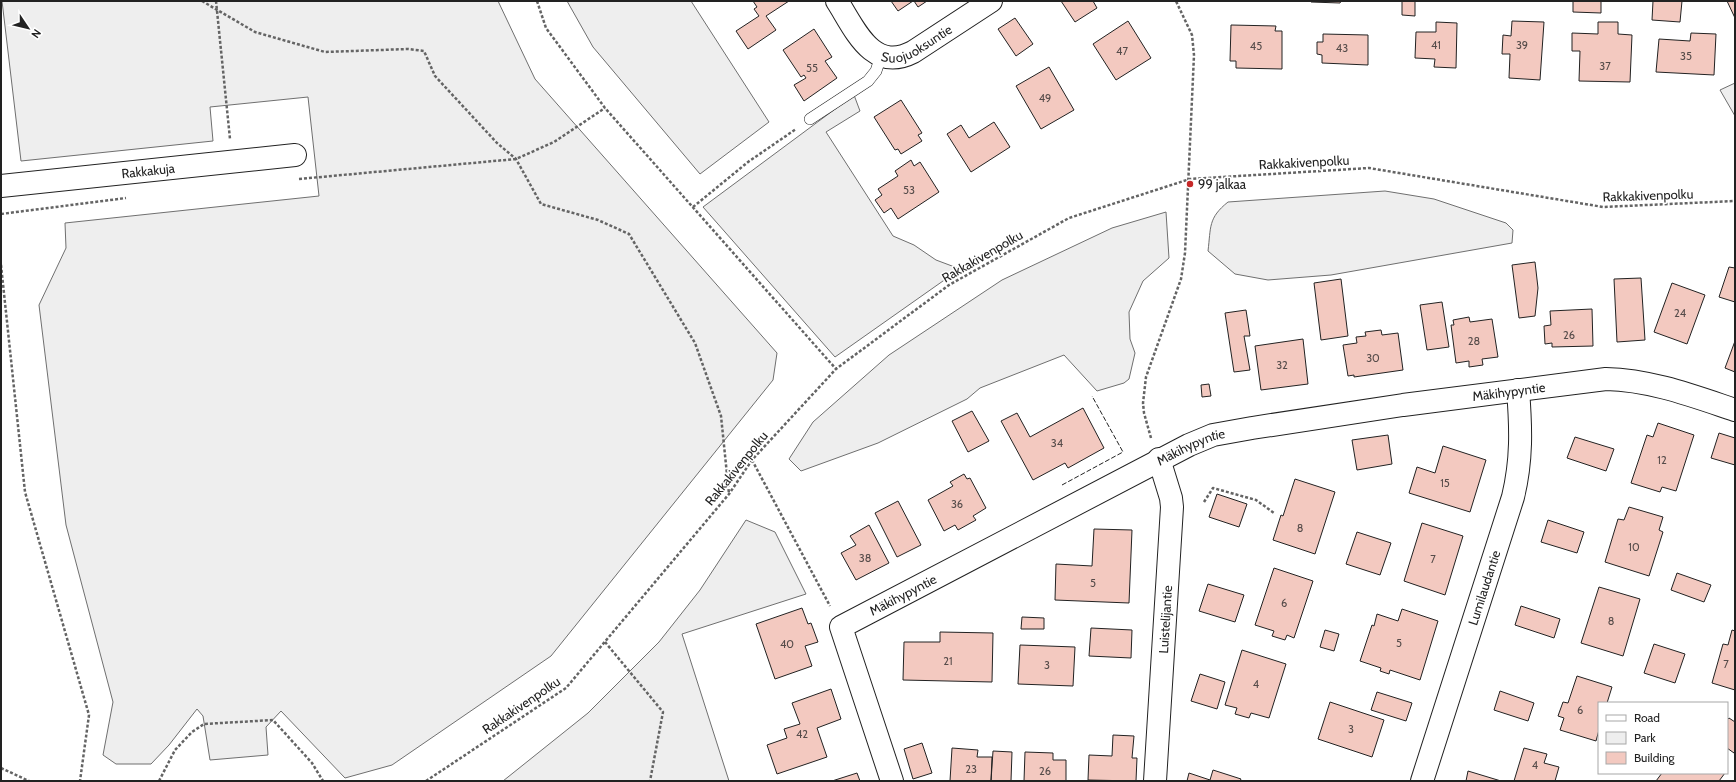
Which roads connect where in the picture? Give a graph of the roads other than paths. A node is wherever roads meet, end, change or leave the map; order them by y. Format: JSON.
{"nodes":[{"id":1,"x":837,"y":1,"type":"edge"},
{"id":2,"x":991,"y":1,"type":"edge"},
{"id":3,"x":881,"y":56,"type":"junction"},
{"id":4,"x":810,"y":119,"type":"road end"},
{"id":5,"x":295,"y":155,"type":"dead end"},
{"id":6,"x":1,"y":186,"type":"edge"},
{"id":7,"x":1518,"y":390,"type":"junction"},
{"id":8,"x":1735,"y":410,"type":"edge"},
{"id":9,"x":1159,"y":459,"type":"junction"},
{"id":10,"x":892,"y":781,"type":"edge"},
{"id":11,"x":1155,"y":781,"type":"edge"},
{"id":12,"x":1422,"y":781,"type":"edge"}],
"edges":[{"from":1,"to":3,"type":"street","name":"Suojuoksuntie"},
{"from":2,"to":3,"type":"street","name":"Suojuoksuntie"},
{"from":3,"to":4,"type":"lane"},
{"from":5,"to":6,"type":"street","name":"Rakkakuja"},
{"from":7,"to":8,"type":"street","name":"Mäkihypyntie"},
{"from":7,"to":9,"type":"street","name":"Mäkihypyntie"},
{"from":7,"to":12,"type":"street","name":"Lumilaudantie"},
{"from":9,"to":10,"type":"street","name":"Mäkihypyntie"},
{"from":9,"to":11,"type":"street","name":"Luistelijantie"}]}
